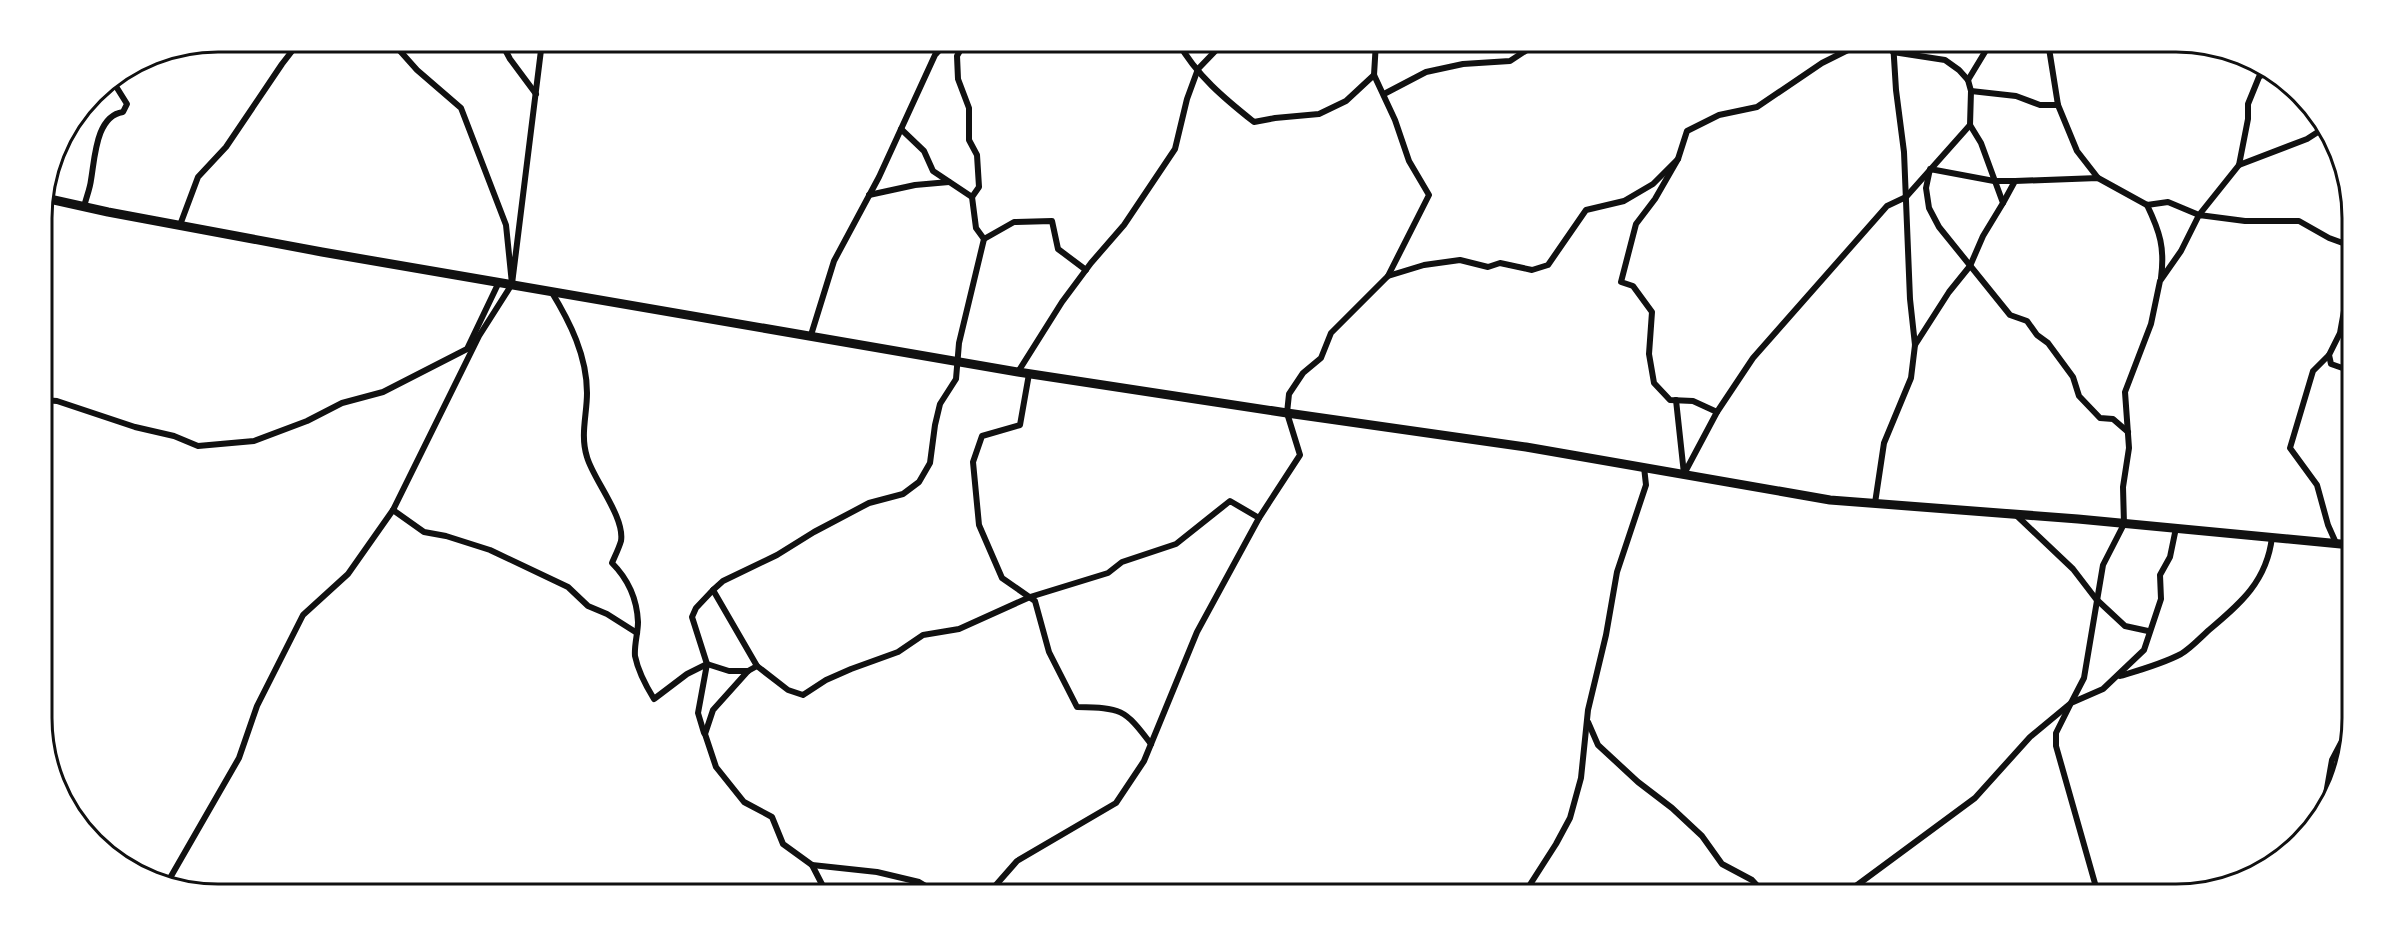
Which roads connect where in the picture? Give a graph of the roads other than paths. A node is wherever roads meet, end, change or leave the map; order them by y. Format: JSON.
{"nodes":[{"id":1,"x":291,"y":52,"type":"edge"},
{"id":2,"x":401,"y":52,"type":"edge"},
{"id":3,"x":506,"y":52,"type":"edge"},
{"id":4,"x":541,"y":52,"type":"edge"},
{"id":5,"x":938,"y":52,"type":"edge"},
{"id":6,"x":959,"y":52,"type":"edge"},
{"id":7,"x":1185,"y":52,"type":"edge"},
{"id":8,"x":1214,"y":52,"type":"edge"},
{"id":9,"x":1375,"y":52,"type":"edge"},
{"id":10,"x":1524,"y":52,"type":"edge"},
{"id":11,"x":1844,"y":52,"type":"edge"},
{"id":12,"x":1893,"y":52,"type":"joint"},
{"id":13,"x":1985,"y":52,"type":"edge"},
{"id":14,"x":2050,"y":52,"type":"edge"},
{"id":15,"x":1198,"y":69,"type":"junction"},
{"id":16,"x":1374,"y":75,"type":"junction"},
{"id":17,"x":2260,"y":76,"type":"edge"},
{"id":18,"x":1968,"y":80,"type":"junction"},
{"id":19,"x":117,"y":88,"type":"edge"},
{"id":20,"x":1971,"y":92,"type":"junction"},
{"id":21,"x":536,"y":94,"type":"junction"},
{"id":22,"x":1384,"y":94,"type":"junction"},
{"id":23,"x":2058,"y":105,"type":"junction"},
{"id":24,"x":1970,"y":125,"type":"junction"},
{"id":25,"x":901,"y":129,"type":"junction"},
{"id":26,"x":2317,"y":133,"type":"edge"},
{"id":27,"x":1678,"y":159,"type":"junction"},
{"id":28,"x":2239,"y":165,"type":"junction"},
{"id":29,"x":1930,"y":169,"type":"junction"},
{"id":30,"x":2098,"y":178,"type":"junction"},
{"id":31,"x":1994,"y":181,"type":"junction"},
{"id":32,"x":2015,"y":181,"type":"junction"},
{"id":33,"x":949,"y":182,"type":"junction"},
{"id":34,"x":869,"y":195,"type":"junction"},
{"id":35,"x":972,"y":197,"type":"junction"},
{"id":36,"x":1906,"y":197,"type":"junction"},
{"id":37,"x":54,"y":200,"type":"edge"},
{"id":38,"x":2003,"y":203,"type":"junction"},
{"id":39,"x":2146,"y":205,"type":"junction"},
{"id":40,"x":84,"y":207,"type":"junction"},
{"id":41,"x":2199,"y":215,"type":"junction"},
{"id":42,"x":180,"y":225,"type":"junction"},
{"id":43,"x":984,"y":239,"type":"junction"},
{"id":44,"x":2342,"y":243,"type":"edge"},
{"id":45,"x":1970,"y":266,"type":"junction"},
{"id":46,"x":1086,"y":270,"type":"junction"},
{"id":47,"x":1388,"y":276,"type":"junction"},
{"id":48,"x":2160,"y":281,"type":"junction"},
{"id":49,"x":499,"y":282,"type":"junction"},
{"id":50,"x":512,"y":284,"type":"junction"},
{"id":51,"x":551,"y":290,"type":"junction"},
{"id":52,"x":2342,"y":322,"type":"edge"},
{"id":53,"x":811,"y":335,"type":"junction"},
{"id":54,"x":1915,"y":345,"type":"junction"},
{"id":55,"x":2329,"y":355,"type":"junction"},
{"id":56,"x":957,"y":361,"type":"junction"},
{"id":57,"x":2342,"y":368,"type":"edge"},
{"id":58,"x":1018,"y":372,"type":"junction"},
{"id":59,"x":1029,"y":374,"type":"junction"},
{"id":60,"x":1676,"y":400,"type":"junction"},
{"id":61,"x":53,"y":401,"type":"edge"},
{"id":62,"x":1718,"y":412,"type":"junction"},
{"id":63,"x":1287,"y":413,"type":"junction"},
{"id":64,"x":2128,"y":432,"type":"junction"},
{"id":65,"x":1644,"y":467,"type":"junction"},
{"id":66,"x":1684,"y":474,"type":"junction"},
{"id":67,"x":1875,"y":503,"type":"junction"},
{"id":68,"x":393,"y":510,"type":"junction"},
{"id":69,"x":2015,"y":514,"type":"junction"},
{"id":70,"x":1259,"y":518,"type":"junction"},
{"id":71,"x":2124,"y":524,"type":"junction"},
{"id":72,"x":2176,"y":528,"type":"junction"},
{"id":73,"x":2272,"y":537,"type":"junction"},
{"id":74,"x":2336,"y":543,"type":"junction"},
{"id":75,"x":2342,"y":544,"type":"edge"},
{"id":76,"x":713,"y":590,"type":"junction"},
{"id":77,"x":1030,"y":597,"type":"junction"},
{"id":78,"x":2096,"y":599,"type":"junction"},
{"id":79,"x":2148,"y":631,"type":"junction"},
{"id":80,"x":637,"y":633,"type":"junction"},
{"id":81,"x":707,"y":664,"type":"junction"},
{"id":82,"x":758,"y":666,"type":"junction"},
{"id":83,"x":748,"y":671,"type":"junction"},
{"id":84,"x":2117,"y":676,"type":"junction"},
{"id":85,"x":2071,"y":703,"type":"junction"},
{"id":86,"x":1587,"y":721,"type":"junction"},
{"id":87,"x":705,"y":735,"type":"junction"},
{"id":88,"x":1151,"y":744,"type":"junction"},
{"id":89,"x":2338,"y":748,"type":"edge"},
{"id":90,"x":2328,"y":782,"type":"edge"},
{"id":91,"x":812,"y":865,"type":"junction"},
{"id":92,"x":171,"y":877,"type":"edge"},
{"id":93,"x":1531,"y":883,"type":"edge"},
{"id":94,"x":1755,"y":883,"type":"edge"},
{"id":95,"x":1860,"y":883,"type":"edge"},
{"id":96,"x":2095,"y":883,"type":"edge"},
{"id":97,"x":822,"y":884,"type":"edge"},
{"id":98,"x":922,"y":884,"type":"edge"},
{"id":99,"x":997,"y":884,"type":"edge"}],
"edges":[{"from":1,"to":42,"type":"street"},
{"from":2,"to":50,"type":"street"},
{"from":3,"to":21,"type":"street"},
{"from":4,"to":21,"type":"street"},
{"from":5,"to":25,"type":"street"},
{"from":6,"to":35,"type":"street"},
{"from":7,"to":15,"type":"street"},
{"from":8,"to":15,"type":"street"},
{"from":9,"to":16,"type":"street"},
{"from":10,"to":22,"type":"street"},
{"from":11,"to":27,"type":"street"},
{"from":12,"to":18,"type":"street"},
{"from":12,"to":36,"type":"street"},
{"from":13,"to":18,"type":"street"},
{"from":14,"to":23,"type":"street"},
{"from":15,"to":16,"type":"street"},
{"from":15,"to":46,"type":"street"},
{"from":16,"to":22,"type":"street"},
{"from":17,"to":28,"type":"street"},
{"from":18,"to":20,"type":"street"},
{"from":19,"to":40,"type":"street"},
{"from":20,"to":23,"type":"street"},
{"from":20,"to":24,"type":"street"},
{"from":21,"to":50,"type":"street"},
{"from":22,"to":47,"type":"street"},
{"from":23,"to":30,"type":"street"},
{"from":24,"to":29,"type":"street"},
{"from":24,"to":31,"type":"street"},
{"from":25,"to":33,"type":"street"},
{"from":25,"to":34,"type":"street"},
{"from":26,"to":28,"type":"street"},
{"from":27,"to":47,"type":"street"},
{"from":27,"to":60,"type":"street"},
{"from":28,"to":41,"type":"street"},
{"from":29,"to":31,"type":"street"},
{"from":29,"to":36,"type":"street"},
{"from":29,"to":45,"type":"street"},
{"from":30,"to":32,"type":"street"},
{"from":30,"to":39,"type":"street"},
{"from":31,"to":32,"type":"street"},
{"from":31,"to":38,"type":"street"},
{"from":32,"to":38,"type":"street"},
{"from":33,"to":34,"type":"street"},
{"from":33,"to":35,"type":"street"},
{"from":34,"to":53,"type":"street"},
{"from":35,"to":43,"type":"street"},
{"from":36,"to":54,"type":"street"},
{"from":36,"to":62,"type":"street"},
{"from":37,"to":40,"type":"main road"},
{"from":38,"to":45,"type":"street"},
{"from":39,"to":41,"type":"street"},
{"from":39,"to":48,"type":"street"},
{"from":40,"to":42,"type":"main road"},
{"from":41,"to":44,"type":"street"},
{"from":41,"to":48,"type":"street"},
{"from":42,"to":49,"type":"main road"},
{"from":43,"to":46,"type":"street"},
{"from":43,"to":56,"type":"street"},
{"from":45,"to":54,"type":"street"},
{"from":45,"to":64,"type":"street"},
{"from":46,"to":58,"type":"street"},
{"from":47,"to":63,"type":"street"},
{"from":48,"to":64,"type":"street"},
{"from":49,"to":50,"type":"main road"},
{"from":49,"to":61,"type":"street"},
{"from":50,"to":51,"type":"main road"},
{"from":50,"to":68,"type":"street"},
{"from":51,"to":53,"type":"main road"},
{"from":51,"to":80,"type":"street"},
{"from":52,"to":55,"type":"street"},
{"from":53,"to":56,"type":"main road"},
{"from":54,"to":67,"type":"street"},
{"from":55,"to":57,"type":"street"},
{"from":55,"to":74,"type":"street"},
{"from":56,"to":58,"type":"main road"},
{"from":56,"to":76,"type":"street"},
{"from":58,"to":59,"type":"main road"},
{"from":59,"to":63,"type":"main road"},
{"from":59,"to":77,"type":"street"},
{"from":60,"to":62,"type":"street"},
{"from":60,"to":66,"type":"street"},
{"from":62,"to":66,"type":"street"},
{"from":63,"to":65,"type":"main road"},
{"from":63,"to":70,"type":"street"},
{"from":64,"to":71,"type":"street"},
{"from":65,"to":66,"type":"main road"},
{"from":65,"to":86,"type":"street"},
{"from":66,"to":67,"type":"main road"},
{"from":67,"to":69,"type":"main road"},
{"from":68,"to":80,"type":"street"},
{"from":68,"to":92,"type":"street"},
{"from":69,"to":71,"type":"main road"},
{"from":69,"to":78,"type":"street"},
{"from":70,"to":77,"type":"street"},
{"from":70,"to":88,"type":"street"},
{"from":71,"to":72,"type":"main road"},
{"from":71,"to":78,"type":"street"},
{"from":72,"to":73,"type":"main road"},
{"from":72,"to":79,"type":"street"},
{"from":73,"to":74,"type":"main road"},
{"from":73,"to":84,"type":"street"},
{"from":74,"to":75,"type":"main road"},
{"from":76,"to":81,"type":"street"},
{"from":76,"to":82,"type":"street"},
{"from":77,"to":82,"type":"street"},
{"from":77,"to":88,"type":"street"},
{"from":78,"to":79,"type":"street"},
{"from":78,"to":85,"type":"street"},
{"from":79,"to":84,"type":"street"},
{"from":80,"to":81,"type":"street"},
{"from":81,"to":83,"type":"street"},
{"from":81,"to":87,"type":"street"},
{"from":82,"to":83,"type":"street"},
{"from":83,"to":87,"type":"street"},
{"from":84,"to":85,"type":"street"},
{"from":85,"to":95,"type":"street"},
{"from":85,"to":96,"type":"street"},
{"from":86,"to":93,"type":"street"},
{"from":86,"to":94,"type":"street"},
{"from":87,"to":91,"type":"street"},
{"from":88,"to":99,"type":"street"},
{"from":89,"to":90,"type":"street"},
{"from":91,"to":97,"type":"street"},
{"from":91,"to":98,"type":"street"}]}
